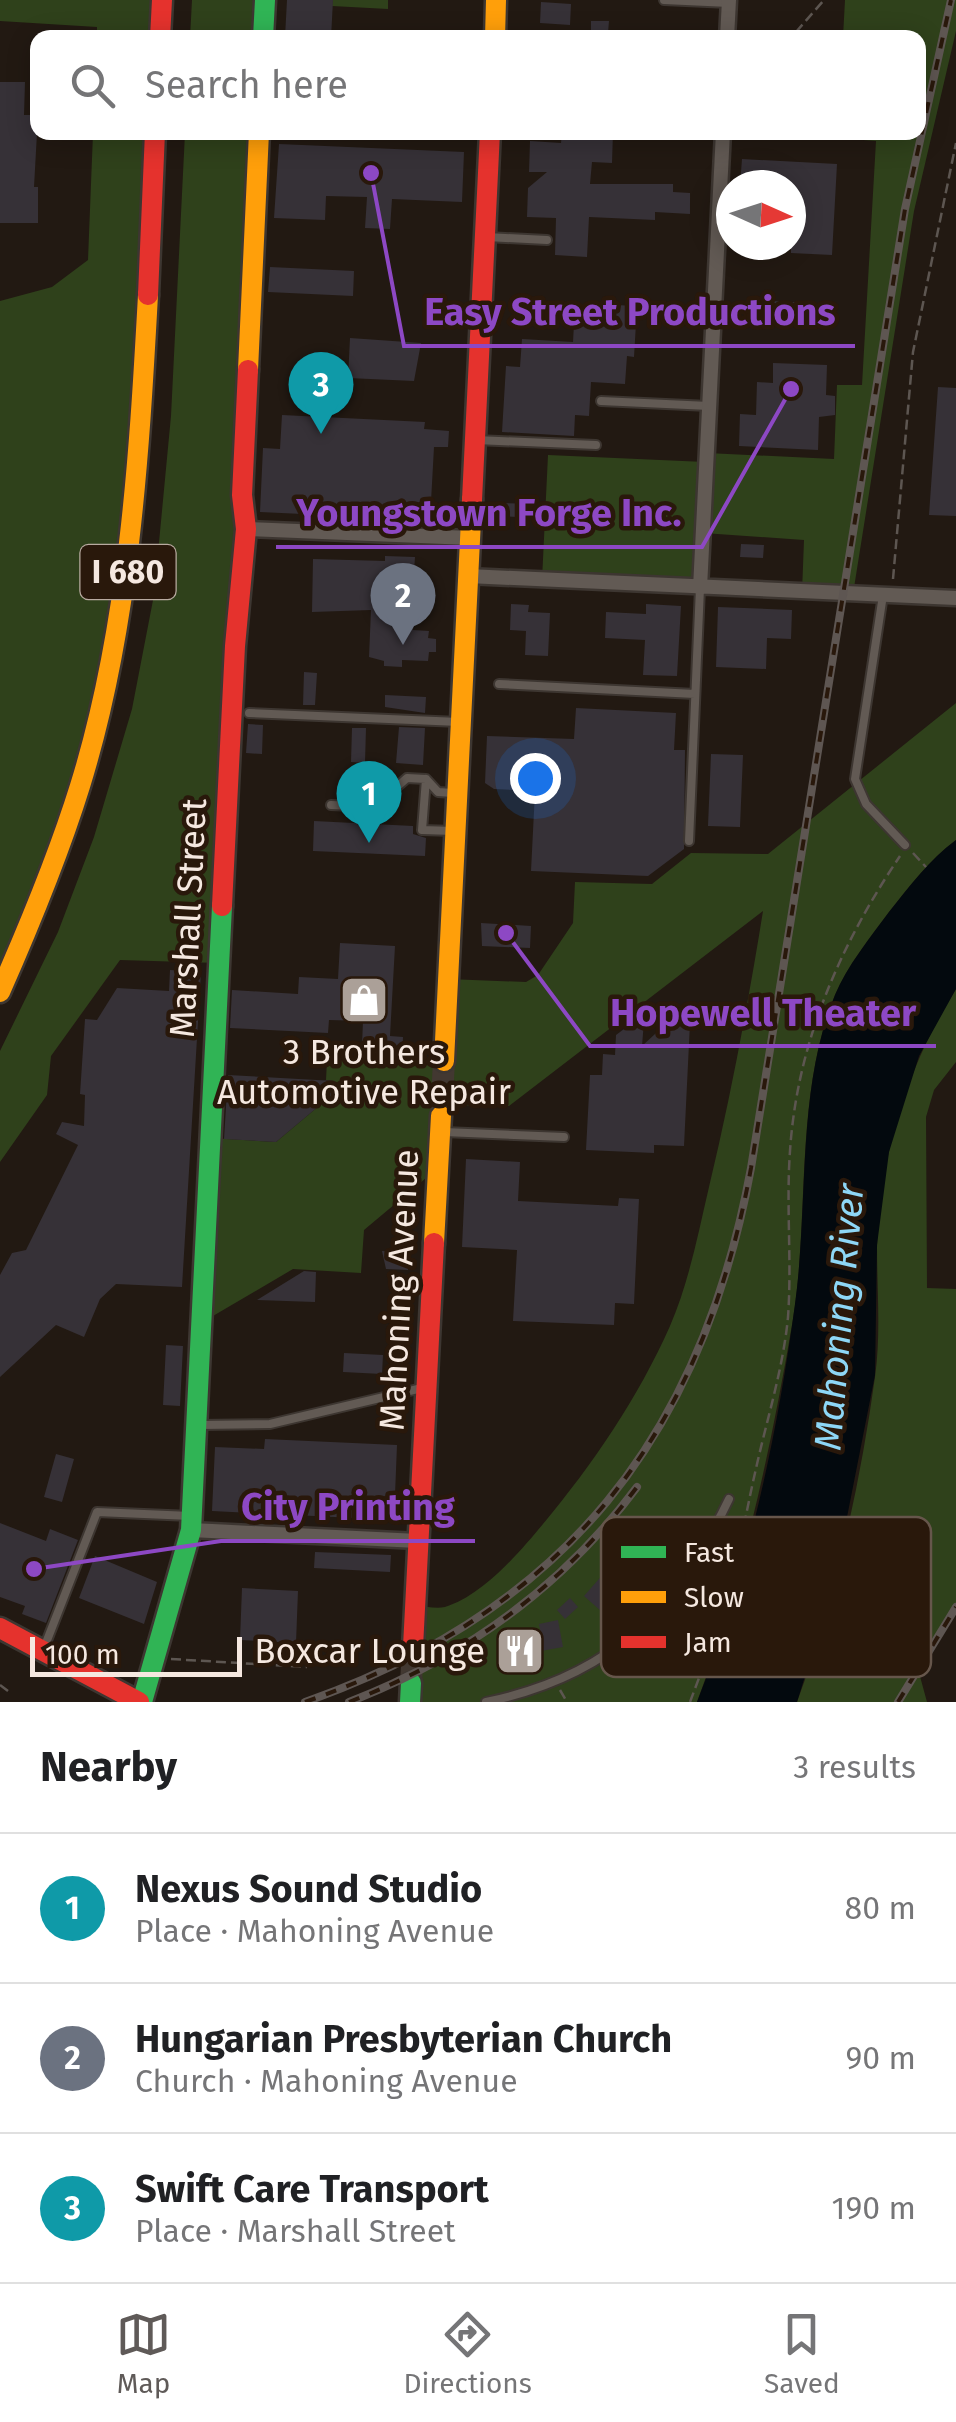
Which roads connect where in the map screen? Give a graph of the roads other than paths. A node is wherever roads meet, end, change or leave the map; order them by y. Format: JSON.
{"nodes":[{"id":1,"x":162,"y":0,"type":"edge"},
{"id":2,"x":265,"y":0,"type":"edge"},
{"id":3,"x":496,"y":0,"type":"edge"},
{"id":4,"x":664,"y":0,"type":"edge"},
{"id":5,"x":729,"y":2,"type":"edge"},
{"id":6,"x":160,"y":30,"type":"edge"},
{"id":7,"x":263,"y":30,"type":"edge"},
{"id":8,"x":494,"y":30,"type":"edge"},
{"id":9,"x":727,"y":30,"type":"edge"},
{"id":10,"x":155,"y":140,"type":"edge"},
{"id":11,"x":258,"y":140,"type":"edge"},
{"id":12,"x":490,"y":140,"type":"edge"},
{"id":13,"x":722,"y":140,"type":"edge"},
{"id":14,"x":485,"y":237,"type":"junction"},
{"id":15,"x":547,"y":240,"type":"dead end"},
{"id":16,"x":601,"y":401,"type":"dead end"},
{"id":17,"x":709,"y":406,"type":"junction"},
{"id":18,"x":475,"y":440,"type":"junction"},
{"id":19,"x":596,"y":445,"type":"dead end"},
{"id":20,"x":246,"y":529,"type":"junction"},
{"id":21,"x":470,"y":538,"type":"junction"},
{"id":22,"x":468,"y":576,"type":"junction"},
{"id":23,"x":700,"y":588,"type":"junction"},
{"id":24,"x":887,"y":595,"type":"junction"},
{"id":25,"x":956,"y":598,"type":"edge"},
{"id":26,"x":499,"y":684,"type":"dead end"},
{"id":27,"x":695,"y":694,"type":"junction"},
{"id":28,"x":249,"y":713,"type":"dead end"},
{"id":29,"x":461,"y":722,"type":"junction"},
{"id":30,"x":426,"y":778,"type":"junction"},
{"id":31,"x":458,"y":793,"type":"junction"},
{"id":32,"x":330,"y":805,"type":"dead end"},
{"id":33,"x":456,"y":831,"type":"junction"},
{"id":34,"x":689,"y":841,"type":"dead end"},
{"id":35,"x":904,"y":845,"type":"dead end"},
{"id":36,"x":0,"y":992,"type":"edge"},
{"id":37,"x":444,"y":1061,"type":"tunnel mouth"},
{"id":38,"x":440,"y":1124,"type":"joint"},
{"id":39,"x":564,"y":1137,"type":"dead end"},
{"id":40,"x":426,"y":1386,"type":"junction"},
{"id":41,"x":196,"y":1425,"type":"junction"},
{"id":42,"x":729,"y":1499,"type":"dead end"},
{"id":43,"x":721,"y":1517,"type":"edge"},
{"id":44,"x":191,"y":1523,"type":"junction"},
{"id":45,"x":418,"y":1542,"type":"junction"},
{"id":46,"x":0,"y":1628,"type":"edge"},
{"id":47,"x":413,"y":1646,"type":"tunnel mouth"},
{"id":48,"x":43,"y":1651,"type":"junction"},
{"id":49,"x":601,"y":1655,"type":"edge"},
{"id":50,"x":141,"y":1702,"type":"edge"},
{"id":51,"x":486,"y":1702,"type":"edge"}],
"edges":[{"from":1,"to":6,"type":"main road"},
{"from":2,"to":7,"type":"main road"},
{"from":3,"to":8,"type":"main road"},
{"from":4,"to":5,"type":"lane"},
{"from":5,"to":9,"type":"street"},
{"from":10,"to":36,"type":"main road","number":"I 680"},
{"from":11,"to":20,"type":"main road","name":"Marshall Street"},
{"from":12,"to":14,"type":"main road"},
{"from":13,"to":17,"type":"street"},
{"from":14,"to":15,"type":"lane"},
{"from":14,"to":18,"type":"main road"},
{"from":16,"to":17,"type":"lane"},
{"from":17,"to":23,"type":"street"},
{"from":18,"to":19,"type":"lane"},
{"from":18,"to":21,"type":"main road"},
{"from":20,"to":21,"type":"street"},
{"from":20,"to":41,"type":"main road","name":"Marshall Street"},
{"from":21,"to":22,"type":"main road"},
{"from":22,"to":23,"type":"street"},
{"from":22,"to":29,"type":"main road"},
{"from":23,"to":24,"type":"street"},
{"from":23,"to":27,"type":"lane"},
{"from":24,"to":25,"type":"street"},
{"from":24,"to":35,"type":"lane"},
{"from":26,"to":27,"type":"lane"},
{"from":27,"to":34,"type":"lane"},
{"from":28,"to":29,"type":"lane"},
{"from":29,"to":31,"type":"main road"},
{"from":30,"to":31,"type":"lane"},
{"from":30,"to":32,"type":"lane"},
{"from":30,"to":33,"type":"lane"},
{"from":31,"to":33,"type":"main road"},
{"from":33,"to":37,"type":"main road"},
{"from":38,"to":39,"type":"lane"},
{"from":38,"to":40,"type":"main road","name":"Mahoning Avenue"},
{"from":40,"to":41,"type":"lane"},
{"from":40,"to":45,"type":"main road","name":"Mahoning Avenue"},
{"from":41,"to":44,"type":"main road","name":"Marshall Street"},
{"from":42,"to":43,"type":"lane"},
{"from":44,"to":45,"type":"street"},
{"from":44,"to":48,"type":"lane"},
{"from":44,"to":50,"type":"main road","name":"Marshall Street"},
{"from":45,"to":47,"type":"main road","name":"Mahoning Avenue"},
{"from":46,"to":48,"type":"main road"},
{"from":48,"to":50,"type":"main road"},
{"from":49,"to":51,"type":"lane"}]}
